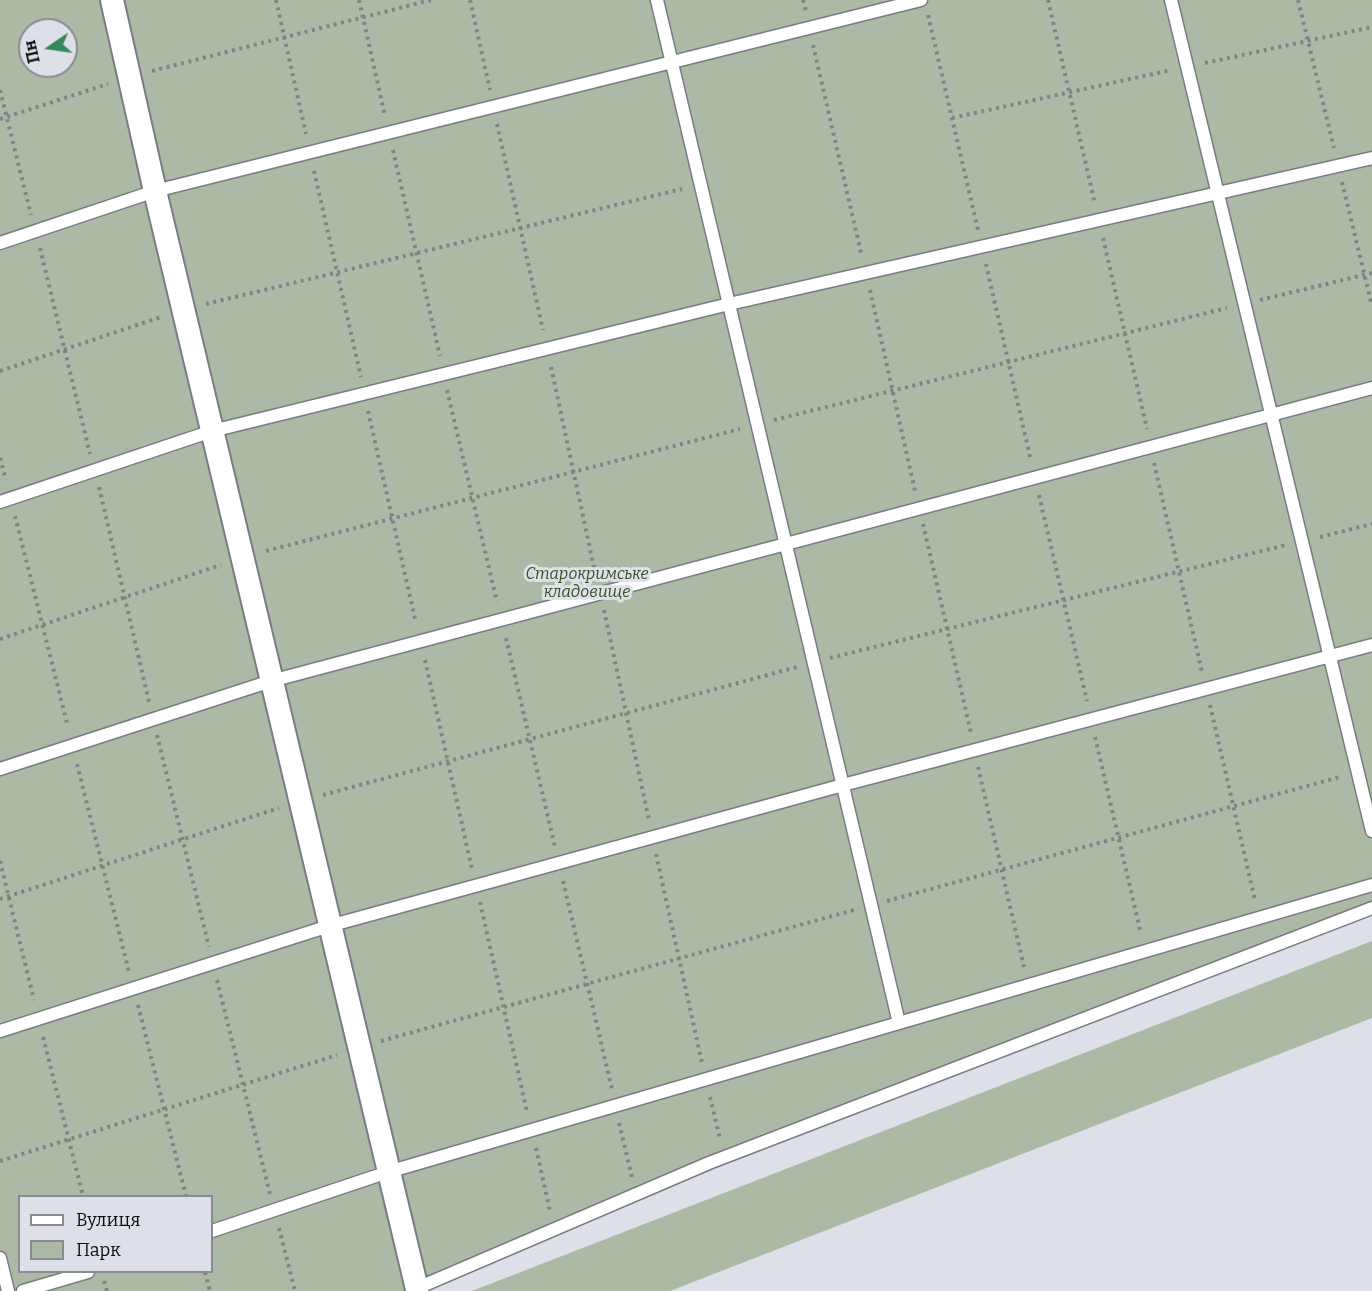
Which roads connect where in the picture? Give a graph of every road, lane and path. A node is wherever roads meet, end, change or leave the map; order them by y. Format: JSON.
{"nodes":[{"id":1,"x":112,"y":0,"type":"edge"},
{"id":2,"x":276,"y":0,"type":"edge"},
{"id":3,"x":359,"y":0,"type":"edge"},
{"id":4,"x":431,"y":0,"type":"edge"},
{"id":5,"x":470,"y":0,"type":"edge"},
{"id":6,"x":657,"y":0,"type":"edge"},
{"id":7,"x":921,"y":0,"type":"edge"},
{"id":8,"x":1171,"y":0,"type":"edge"},
{"id":9,"x":363,"y":17,"type":"junction"},
{"id":10,"x":1372,"y":27,"type":"edge"},
{"id":11,"x":284,"y":37,"type":"junction"},
{"id":12,"x":671,"y":62,"type":"junction"},
{"id":13,"x":1187,"y":67,"type":"junction"},
{"id":14,"x":128,"y":77,"type":"junction"},
{"id":15,"x":0,"y":90,"type":"edge"},
{"id":16,"x":494,"y":107,"type":"junction"},
{"id":17,"x":7,"y":117,"type":"junction"},
{"id":18,"x":952,"y":118,"type":"dead end"},
{"id":19,"x":0,"y":119,"type":"edge"},
{"id":20,"x":389,"y":133,"type":"junction"},
{"id":21,"x":310,"y":152,"type":"junction"},
{"id":22,"x":1372,"y":159,"type":"edge"},
{"id":23,"x":700,"y":185,"type":"junction"},
{"id":24,"x":155,"y":191,"type":"junction"},
{"id":25,"x":1218,"y":194,"type":"junction"},
{"id":26,"x":520,"y":228,"type":"junction"},
{"id":27,"x":35,"y":231,"type":"junction"},
{"id":28,"x":0,"y":243,"type":"edge"},
{"id":29,"x":416,"y":253,"type":"junction"},
{"id":30,"x":337,"y":272,"type":"junction"},
{"id":31,"x":1372,"y":273,"type":"edge"},
{"id":32,"x":729,"y":304,"type":"junction"},
{"id":33,"x":1244,"y":304,"type":"junction"},
{"id":34,"x":183,"y":310,"type":"junction"},
{"id":35,"x":547,"y":349,"type":"junction"},
{"id":36,"x":64,"y":350,"type":"junction"},
{"id":37,"x":0,"y":371,"type":"edge"},
{"id":38,"x":444,"y":374,"type":"junction"},
{"id":39,"x":1372,"y":388,"type":"edge"},
{"id":40,"x":364,"y":393,"type":"junction"},
{"id":41,"x":1271,"y":415,"type":"junction"},
{"id":42,"x":757,"y":424,"type":"junction"},
{"id":43,"x":212,"y":431,"type":"junction"},
{"id":44,"x":0,"y":458,"type":"edge"},
{"id":45,"x":94,"y":470,"type":"junction"},
{"id":46,"x":574,"y":472,"type":"junction"},
{"id":47,"x":473,"y":498,"type":"junction"},
{"id":48,"x":5,"y":500,"type":"edge"},
{"id":49,"x":393,"y":519,"type":"junction"},
{"id":50,"x":1372,"y":524,"type":"edge"},
{"id":51,"x":1302,"y":541,"type":"junction"},
{"id":52,"x":786,"y":544,"type":"junction"},
{"id":53,"x":242,"y":558,"type":"junction"},
{"id":54,"x":600,"y":593,"type":"junction"},
{"id":55,"x":125,"y":597,"type":"junction"},
{"id":56,"x":501,"y":620,"type":"junction"},
{"id":57,"x":42,"y":625,"type":"junction"},
{"id":58,"x":0,"y":639,"type":"edge"},
{"id":59,"x":420,"y":641,"type":"junction"},
{"id":60,"x":1372,"y":645,"type":"edge"},
{"id":61,"x":1330,"y":656,"type":"junction"},
{"id":62,"x":814,"y":663,"type":"junction"},
{"id":63,"x":271,"y":681,"type":"junction"},
{"id":64,"x":626,"y":713,"type":"junction"},
{"id":65,"x":153,"y":719,"type":"junction"},
{"id":66,"x":530,"y":739,"type":"junction"},
{"id":67,"x":72,"y":746,"type":"junction"},
{"id":68,"x":448,"y":761,"type":"junction"},
{"id":69,"x":0,"y":769,"type":"edge"},
{"id":70,"x":1358,"y":772,"type":"junction"},
{"id":71,"x":843,"y":785,"type":"junction"},
{"id":72,"x":300,"y":801,"type":"junction"},
{"id":73,"x":1372,"y":831,"type":"edge"},
{"id":74,"x":653,"y":837,"type":"junction"},
{"id":75,"x":184,"y":839,"type":"junction"},
{"id":76,"x":558,"y":863,"type":"junction"},
{"id":77,"x":103,"y":865,"type":"junction"},
{"id":78,"x":1372,"y":885,"type":"edge"},
{"id":79,"x":476,"y":886,"type":"junction"},
{"id":80,"x":0,"y":898,"type":"edge"},
{"id":81,"x":871,"y":905,"type":"junction"},
{"id":82,"x":1372,"y":908,"type":"edge"},
{"id":83,"x":329,"y":926,"type":"junction"},
{"id":84,"x":679,"y":959,"type":"junction"},
{"id":85,"x":213,"y":963,"type":"junction"},
{"id":86,"x":587,"y":984,"type":"junction"},
{"id":87,"x":133,"y":988,"type":"junction"},
{"id":88,"x":504,"y":1007,"type":"junction"},
{"id":89,"x":899,"y":1023,"type":"junction"},
{"id":90,"x":0,"y":1031,"type":"edge"},
{"id":91,"x":358,"y":1048,"type":"junction"},
{"id":92,"x":705,"y":1079,"type":"junction"},
{"id":93,"x":243,"y":1084,"type":"junction"},
{"id":94,"x":615,"y":1106,"type":"junction"},
{"id":95,"x":164,"y":1109,"type":"junction"},
{"id":96,"x":531,"y":1130,"type":"junction"},
{"id":97,"x":724,"y":1157,"type":"junction"},
{"id":98,"x":0,"y":1161,"type":"edge"},
{"id":99,"x":388,"y":1172,"type":"junction"},
{"id":100,"x":636,"y":1194,"type":"junction"},
{"id":101,"x":186,"y":1195,"type":"edge"},
{"id":102,"x":274,"y":1210,"type":"junction"},
{"id":103,"x":554,"y":1229,"type":"junction"},
{"id":104,"x":213,"y":1231,"type":"edge"},
{"id":105,"x":0,"y":1258,"type":"edge"},
{"id":106,"x":85,"y":1273,"type":"edge"},
{"id":107,"x":205,"y":1273,"type":"edge"},
{"id":108,"x":414,"y":1290,"type":"edge"},
{"id":109,"x":8,"y":1291,"type":"edge"},
{"id":110,"x":23,"y":1291,"type":"edge"},
{"id":111,"x":210,"y":1291,"type":"edge"},
{"id":112,"x":295,"y":1291,"type":"edge"}],
"edges":[{"from":1,"to":14,"type":"street"},
{"from":2,"to":11,"type":"path"},
{"from":3,"to":9,"type":"path"},
{"from":4,"to":9,"type":"path"},
{"from":5,"to":16,"type":"path"},
{"from":6,"to":12,"type":"lane"},
{"from":7,"to":12,"type":"lane"},
{"from":8,"to":13,"type":"lane"},
{"from":9,"to":11,"type":"path"},
{"from":9,"to":20,"type":"path"},
{"from":10,"to":13,"type":"path"},
{"from":11,"to":14,"type":"path"},
{"from":11,"to":21,"type":"path"},
{"from":12,"to":16,"type":"lane"},
{"from":12,"to":23,"type":"lane"},
{"from":13,"to":18,"type":"path"},
{"from":13,"to":25,"type":"lane"},
{"from":14,"to":17,"type":"path"},
{"from":14,"to":24,"type":"street"},
{"from":15,"to":17,"type":"path"},
{"from":16,"to":20,"type":"lane"},
{"from":16,"to":26,"type":"path"},
{"from":17,"to":19,"type":"path"},
{"from":17,"to":27,"type":"path"},
{"from":20,"to":21,"type":"lane"},
{"from":20,"to":29,"type":"path"},
{"from":21,"to":24,"type":"lane"},
{"from":21,"to":30,"type":"path"},
{"from":22,"to":25,"type":"lane"},
{"from":23,"to":26,"type":"path"},
{"from":23,"to":32,"type":"lane"},
{"from":24,"to":27,"type":"lane"},
{"from":24,"to":34,"type":"street"},
{"from":25,"to":32,"type":"lane"},
{"from":25,"to":33,"type":"lane"},
{"from":26,"to":29,"type":"path"},
{"from":26,"to":35,"type":"path"},
{"from":27,"to":28,"type":"lane"},
{"from":27,"to":36,"type":"path"},
{"from":29,"to":30,"type":"path"},
{"from":29,"to":38,"type":"path"},
{"from":30,"to":34,"type":"path"},
{"from":30,"to":40,"type":"path"},
{"from":31,"to":33,"type":"path"},
{"from":32,"to":35,"type":"lane"},
{"from":32,"to":42,"type":"lane"},
{"from":33,"to":41,"type":"lane"},
{"from":33,"to":42,"type":"path"},
{"from":34,"to":36,"type":"path"},
{"from":34,"to":43,"type":"street"},
{"from":35,"to":38,"type":"lane"},
{"from":35,"to":46,"type":"path"},
{"from":36,"to":37,"type":"path"},
{"from":36,"to":45,"type":"path"},
{"from":38,"to":40,"type":"lane"},
{"from":38,"to":47,"type":"path"},
{"from":39,"to":41,"type":"lane"},
{"from":40,"to":43,"type":"lane"},
{"from":40,"to":49,"type":"path"},
{"from":41,"to":51,"type":"lane"},
{"from":41,"to":52,"type":"lane"},
{"from":42,"to":46,"type":"path"},
{"from":42,"to":52,"type":"lane"},
{"from":43,"to":45,"type":"lane"},
{"from":43,"to":53,"type":"street"},
{"from":44,"to":48,"type":"path"},
{"from":45,"to":48,"type":"lane"},
{"from":45,"to":55,"type":"path"},
{"from":46,"to":47,"type":"path"},
{"from":46,"to":54,"type":"path"},
{"from":47,"to":49,"type":"path"},
{"from":47,"to":56,"type":"path"},
{"from":48,"to":57,"type":"path"},
{"from":49,"to":53,"type":"path"},
{"from":49,"to":59,"type":"path"},
{"from":50,"to":51,"type":"path"},
{"from":51,"to":61,"type":"lane"},
{"from":51,"to":62,"type":"path"},
{"from":52,"to":54,"type":"lane"},
{"from":52,"to":62,"type":"lane"},
{"from":53,"to":55,"type":"path"},
{"from":53,"to":63,"type":"street"},
{"from":54,"to":56,"type":"lane"},
{"from":54,"to":64,"type":"path"},
{"from":55,"to":57,"type":"path"},
{"from":55,"to":65,"type":"path"},
{"from":56,"to":59,"type":"lane"},
{"from":56,"to":66,"type":"path"},
{"from":57,"to":58,"type":"path"},
{"from":57,"to":67,"type":"path"},
{"from":59,"to":63,"type":"lane"},
{"from":59,"to":68,"type":"path"},
{"from":60,"to":61,"type":"lane"},
{"from":61,"to":70,"type":"lane"},
{"from":61,"to":71,"type":"lane"},
{"from":62,"to":64,"type":"path"},
{"from":62,"to":71,"type":"lane"},
{"from":63,"to":65,"type":"lane"},
{"from":63,"to":72,"type":"street"},
{"from":64,"to":66,"type":"path"},
{"from":64,"to":74,"type":"path"},
{"from":65,"to":67,"type":"lane"},
{"from":65,"to":75,"type":"path"},
{"from":66,"to":68,"type":"path"},
{"from":66,"to":76,"type":"path"},
{"from":67,"to":69,"type":"lane"},
{"from":67,"to":77,"type":"path"},
{"from":68,"to":72,"type":"path"},
{"from":68,"to":79,"type":"path"},
{"from":70,"to":73,"type":"lane"},
{"from":70,"to":81,"type":"path"},
{"from":71,"to":74,"type":"lane"},
{"from":71,"to":81,"type":"lane"},
{"from":72,"to":75,"type":"path"},
{"from":72,"to":83,"type":"street"},
{"from":74,"to":76,"type":"lane"},
{"from":74,"to":84,"type":"path"},
{"from":75,"to":77,"type":"path"},
{"from":75,"to":85,"type":"path"},
{"from":76,"to":79,"type":"lane"},
{"from":76,"to":86,"type":"path"},
{"from":77,"to":80,"type":"path"},
{"from":77,"to":87,"type":"path"},
{"from":78,"to":89,"type":"lane"},
{"from":79,"to":83,"type":"lane"},
{"from":79,"to":88,"type":"path"},
{"from":81,"to":84,"type":"path"},
{"from":81,"to":89,"type":"lane"},
{"from":82,"to":97,"type":"lane"},
{"from":83,"to":85,"type":"lane"},
{"from":83,"to":91,"type":"street"},
{"from":84,"to":86,"type":"path"},
{"from":84,"to":92,"type":"path"},
{"from":85,"to":87,"type":"lane"},
{"from":85,"to":93,"type":"path"},
{"from":86,"to":88,"type":"path"},
{"from":86,"to":94,"type":"path"},
{"from":87,"to":90,"type":"lane"},
{"from":87,"to":95,"type":"path"},
{"from":88,"to":91,"type":"path"},
{"from":88,"to":96,"type":"path"},
{"from":89,"to":92,"type":"lane"},
{"from":91,"to":93,"type":"path"},
{"from":91,"to":99,"type":"street"},
{"from":92,"to":94,"type":"lane"},
{"from":92,"to":97,"type":"path"},
{"from":93,"to":95,"type":"path"},
{"from":93,"to":102,"type":"path"},
{"from":94,"to":96,"type":"lane"},
{"from":94,"to":100,"type":"path"},
{"from":95,"to":98,"type":"path"},
{"from":95,"to":101,"type":"path"},
{"from":96,"to":99,"type":"lane"},
{"from":96,"to":103,"type":"path"},
{"from":97,"to":100,"type":"lane"},
{"from":99,"to":102,"type":"lane"},
{"from":99,"to":108,"type":"street"},
{"from":100,"to":103,"type":"lane"},
{"from":102,"to":104,"type":"lane"},
{"from":102,"to":112,"type":"path"},
{"from":103,"to":108,"type":"lane"},
{"from":105,"to":109,"type":"lane"},
{"from":106,"to":110,"type":"lane"},
{"from":107,"to":111,"type":"path"}]}
